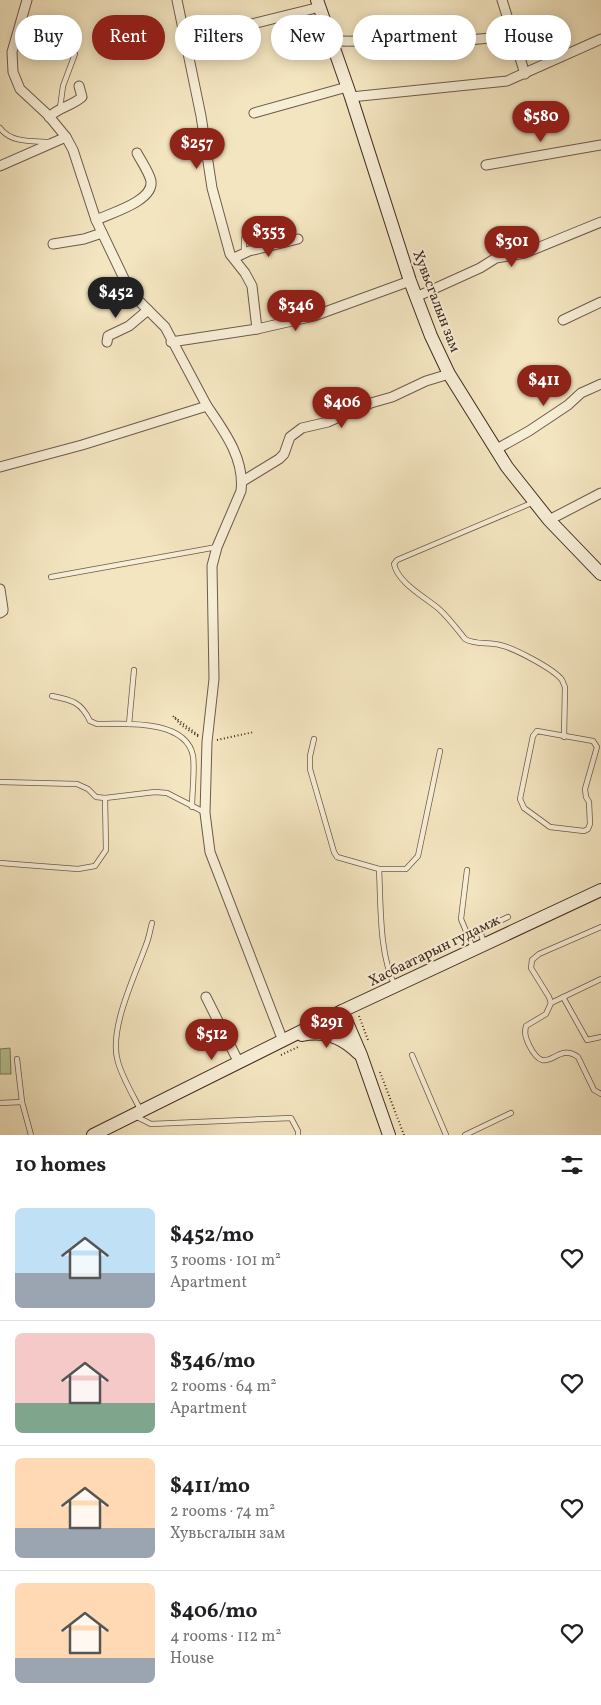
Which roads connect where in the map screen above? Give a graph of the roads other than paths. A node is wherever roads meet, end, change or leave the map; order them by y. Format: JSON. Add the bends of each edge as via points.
{"nodes":[{"id":1,"x":27,"y":0,"type":"edge"},
{"id":2,"x":177,"y":0,"type":"edge"},
{"id":3,"x":502,"y":0,"type":"edge"},
{"id":4,"x":318,"y":4,"type":"edge"},
{"id":5,"x":507,"y":15,"type":"edge"},
{"id":6,"x":261,"y":20,"type":"edge"},
{"id":7,"x":486,"y":38,"type":"edge"},
{"id":8,"x":601,"y":39,"type":"edge"},
{"id":9,"x":343,"y":41,"type":"edge"},
{"id":10,"x":13,"y":47,"type":"joint"},
{"id":11,"x":73,"y":60,"type":"edge"},
{"id":12,"x":338,"y":60,"type":"edge"},
{"id":13,"x":521,"y":60,"type":"edge"},
{"id":14,"x":525,"y":74,"type":"junction"},
{"id":15,"x":80,"y":86,"type":"dead end"},
{"id":16,"x":349,"y":92,"type":"junction"},
{"id":17,"x":60,"y":108,"type":"junction"},
{"id":18,"x":254,"y":113,"type":"dead end"},
{"id":19,"x":50,"y":117,"type":"junction"},
{"id":20,"x":1,"y":130,"type":"edge"},
{"id":21,"x":66,"y":137,"type":"junction"},
{"id":22,"x":55,"y":142,"type":"junction"},
{"id":23,"x":601,"y":145,"type":"edge"},
{"id":24,"x":137,"y":153,"type":"dead end"},
{"id":25,"x":486,"y":165,"type":"dead end"},
{"id":26,"x":0,"y":166,"type":"edge"},
{"id":27,"x":96,"y":220,"type":"junction"},
{"id":28,"x":255,"y":222,"type":"dead end"},
{"id":29,"x":601,"y":222,"type":"edge"},
{"id":30,"x":102,"y":233,"type":"junction"},
{"id":31,"x":298,"y":239,"type":"dead end"},
{"id":32,"x":53,"y":244,"type":"dead end"},
{"id":33,"x":244,"y":253,"type":"junction"},
{"id":34,"x":234,"y":258,"type":"junction"},
{"id":35,"x":410,"y":281,"type":"junction"},
{"id":36,"x":416,"y":297,"type":"junction"},
{"id":37,"x":601,"y":302,"type":"edge"},
{"id":38,"x":148,"y":310,"type":"junction"},
{"id":39,"x":563,"y":320,"type":"dead end"},
{"id":40,"x":257,"y":329,"type":"junction"},
{"id":41,"x":107,"y":342,"type":"dead end"},
{"id":42,"x":171,"y":342,"type":"junction"},
{"id":43,"x":449,"y":374,"type":"junction"},
{"id":44,"x":601,"y":384,"type":"edge"},
{"id":45,"x":207,"y":406,"type":"junction"},
{"id":46,"x":495,"y":450,"type":"junction"},
{"id":47,"x":0,"y":467,"type":"edge"},
{"id":48,"x":243,"y":480,"type":"junction"},
{"id":49,"x":601,"y":493,"type":"edge"},
{"id":50,"x":534,"y":502,"type":"junction"},
{"id":51,"x":550,"y":520,"type":"junction"},
{"id":52,"x":216,"y":547,"type":"junction"},
{"id":53,"x":601,"y":574,"type":"edge"},
{"id":54,"x":51,"y":577,"type":"dead end"},
{"id":55,"x":0,"y":589,"type":"edge"},
{"id":56,"x":0,"y":613,"type":"edge"},
{"id":57,"x":134,"y":670,"type":"dead end"},
{"id":58,"x":52,"y":696,"type":"dead end"},
{"id":59,"x":129,"y":724,"type":"junction"},
{"id":60,"x":564,"y":736,"type":"junction"},
{"id":61,"x":314,"y":739,"type":"dead end"},
{"id":62,"x":440,"y":751,"type":"dead end"},
{"id":63,"x":0,"y":782,"type":"edge"},
{"id":64,"x":105,"y":798,"type":"junction"},
{"id":65,"x":192,"y":807,"type":"junction"},
{"id":66,"x":205,"y":813,"type":"junction"},
{"id":67,"x":0,"y":863,"type":"edge"},
{"id":68,"x":379,"y":869,"type":"junction"},
{"id":69,"x":467,"y":870,"type":"dead end"},
{"id":70,"x":601,"y":890,"type":"edge"},
{"id":71,"x":508,"y":917,"type":"dead end"},
{"id":72,"x":152,"y":922,"type":"dead end"},
{"id":73,"x":601,"y":927,"type":"edge"},
{"id":74,"x":479,"y":947,"type":"junction"},
{"id":75,"x":601,"y":979,"type":"edge"},
{"id":76,"x":395,"y":987,"type":"junction"},
{"id":77,"x":206,"y":997,"type":"dead end"},
{"id":78,"x":563,"y":997,"type":"junction"},
{"id":79,"x":550,"y":1003,"type":"junction"},
{"id":80,"x":342,"y":1011,"type":"junction"},
{"id":81,"x":601,"y":1037,"type":"edge"},
{"id":82,"x":294,"y":1041,"type":"junction"},
{"id":83,"x":361,"y":1055,"type":"junction"},
{"id":84,"x":412,"y":1055,"type":"dead end"},
{"id":85,"x":17,"y":1059,"type":"dead end"},
{"id":86,"x":239,"y":1063,"type":"junction"},
{"id":87,"x":601,"y":1094,"type":"edge"},
{"id":88,"x":22,"y":1102,"type":"junction"},
{"id":89,"x":0,"y":1103,"type":"edge"},
{"id":90,"x":511,"y":1113,"type":"dead end"},
{"id":91,"x":137,"y":1114,"type":"junction"},
{"id":92,"x":31,"y":1135,"type":"edge"},
{"id":93,"x":93,"y":1135,"type":"edge"},
{"id":94,"x":298,"y":1135,"type":"edge"},
{"id":95,"x":389,"y":1135,"type":"edge"},
{"id":96,"x":446,"y":1135,"type":"edge"},
{"id":97,"x":465,"y":1135,"type":"edge"}],
"edges":[{"from":1,"to":10,"type":"street"},
{"from":2,"to":34,"type":"street","via":[[212,188],[230,254]]},
{"from":3,"to":5,"type":"street"},
{"from":4,"to":6,"type":"street"},
{"from":7,"to":9,"type":"street","via":[[446,42]]},
{"from":8,"to":14,"type":"street"},
{"from":10,"to":19,"type":"street","via":[[13,72],[20,89]]},
{"from":11,"to":17,"type":"lane","via":[[63,86]]},
{"from":12,"to":16,"type":"street","name":"Хувьсгалын зам"},
{"from":13,"to":14,"type":"street"},
{"from":14,"to":16,"type":"street","via":[[482,85]]},
{"from":15,"to":17,"type":"street","via":[[82,97]]},
{"from":16,"to":18,"type":"street"},
{"from":16,"to":35,"type":"street","name":"Хувьсгалын зам"},
{"from":17,"to":19,"type":"street"},
{"from":19,"to":21,"type":"street"},
{"from":20,"to":22,"type":"lane","via":[[5,135],[27,141]]},
{"from":21,"to":22,"type":"street"},
{"from":21,"to":27,"type":"street"},
{"from":22,"to":26,"type":"street"},
{"from":23,"to":25,"type":"street"},
{"from":24,"to":27,"type":"street","via":[[151,181],[148,192],[140,201]]},
{"from":27,"to":30,"type":"street"},
{"from":28,"to":33,"type":"lane","via":[[244,236]]},
{"from":29,"to":36,"type":"street","via":[[525,254],[496,258]]},
{"from":30,"to":32,"type":"street"},
{"from":30,"to":38,"type":"street","via":[[128,287]]},
{"from":31,"to":33,"type":"street"},
{"from":33,"to":34,"type":"street"},
{"from":34,"to":40,"type":"street","via":[[252,286]]},
{"from":35,"to":36,"type":"street","name":"Хувьсгалын зам"},
{"from":35,"to":40,"type":"street","via":[[314,316]]},
{"from":36,"to":43,"type":"street","name":"Хувьсгалын зам"},
{"from":37,"to":39,"type":"street"},
{"from":38,"to":41,"type":"street","via":[[129,326],[108,336]]},
{"from":38,"to":42,"type":"street","via":[[165,327]]},
{"from":40,"to":42,"type":"street"},
{"from":42,"to":45,"type":"street"},
{"from":43,"to":46,"type":"street","name":"Хувьсгалын зам"},
{"from":43,"to":48,"type":"street","via":[[328,422],[302,428],[290,436],[284,454]]},
{"from":44,"to":46,"type":"street","via":[[581,393],[529,431]]},
{"from":45,"to":47,"type":"street"},
{"from":45,"to":48,"type":"street","via":[[229,437]]},
{"from":46,"to":50,"type":"street","name":"Хувьсгалын зам"},
{"from":48,"to":52,"type":"street"},
{"from":49,"to":51,"type":"street"},
{"from":50,"to":51,"type":"street","name":"Хувьсгалын зам"},
{"from":50,"to":60,"type":"lane","via":[[394,564],[395,570],[439,609],[465,639],[509,648],[562,680],[565,687]]},
{"from":51,"to":53,"type":"street","name":"Хувьсгалын зам"},
{"from":52,"to":54,"type":"lane"},
{"from":52,"to":66,"type":"street","via":[[212,566],[214,679],[206,742]]},
{"from":55,"to":56,"type":"street","via":[[3,611]]},
{"from":57,"to":59,"type":"lane"},
{"from":58,"to":59,"type":"lane","via":[[71,700],[85,709],[90,721],[97,724]]},
{"from":59,"to":65,"type":"lane","via":[[170,730],[185,740],[193,756]]},
{"from":60,"to":60,"type":"lane","via":[[593,741],[597,747],[584,789],[589,802],[590,824],[584,831],[550,828],[524,808],[520,799],[534,733]]},
{"from":61,"to":68,"type":"lane","via":[[310,769],[334,852],[337,857]]},
{"from":62,"to":68,"type":"lane","via":[[418,856],[406,869]]},
{"from":63,"to":64,"type":"lane","via":[[77,784],[96,797]]},
{"from":64,"to":65,"type":"lane","via":[[167,793]]},
{"from":64,"to":67,"type":"lane","via":[[106,850],[95,866],[78,869]]},
{"from":65,"to":66,"type":"lane"},
{"from":66,"to":82,"type":"street","via":[[210,852]]},
{"from":68,"to":76,"type":"lane","via":[[385,958]]},
{"from":69,"to":74,"type":"lane","via":[[462,919]]},
{"from":70,"to":74,"type":"street","name":"Хасбаатарын гудамж"},
{"from":71,"to":74,"type":"lane","via":[[483,929]]},
{"from":72,"to":91,"type":"lane","via":[[126,996],[115,1047]]},
{"from":73,"to":79,"type":"lane","via":[[532,960],[531,968]]},
{"from":74,"to":76,"type":"street","name":"Хасбаатарын гудамж"},
{"from":75,"to":78,"type":"lane"},
{"from":76,"to":80,"type":"street","name":"Хасбаатарын гудамж"},
{"from":77,"to":86,"type":"street"},
{"from":78,"to":79,"type":"lane"},
{"from":78,"to":81,"type":"lane","via":[[587,1040]]},
{"from":79,"to":87,"type":"lane","via":[[546,1014],[526,1026],[524,1031],[535,1058],[547,1061],[562,1053],[574,1053],[594,1090]]},
{"from":80,"to":82,"type":"street","name":"Хасбаатарын гудамж"},
{"from":80,"to":83,"type":"street"},
{"from":82,"to":83,"type":"street","via":[[308,1033],[322,1034],[336,1037]]},
{"from":82,"to":86,"type":"street","name":"Хасбаатарын гудамж"},
{"from":83,"to":95,"type":"street"},
{"from":84,"to":96,"type":"lane"},
{"from":85,"to":88,"type":"lane"},
{"from":86,"to":91,"type":"street","name":"Хасбаатарын гудамж"},
{"from":88,"to":89,"type":"lane"},
{"from":88,"to":92,"type":"lane"},
{"from":90,"to":97,"type":"lane"},
{"from":91,"to":93,"type":"street","name":"Хасбаатарын гудамж"},
{"from":91,"to":94,"type":"lane","via":[[151,1124],[291,1118]]}]}
